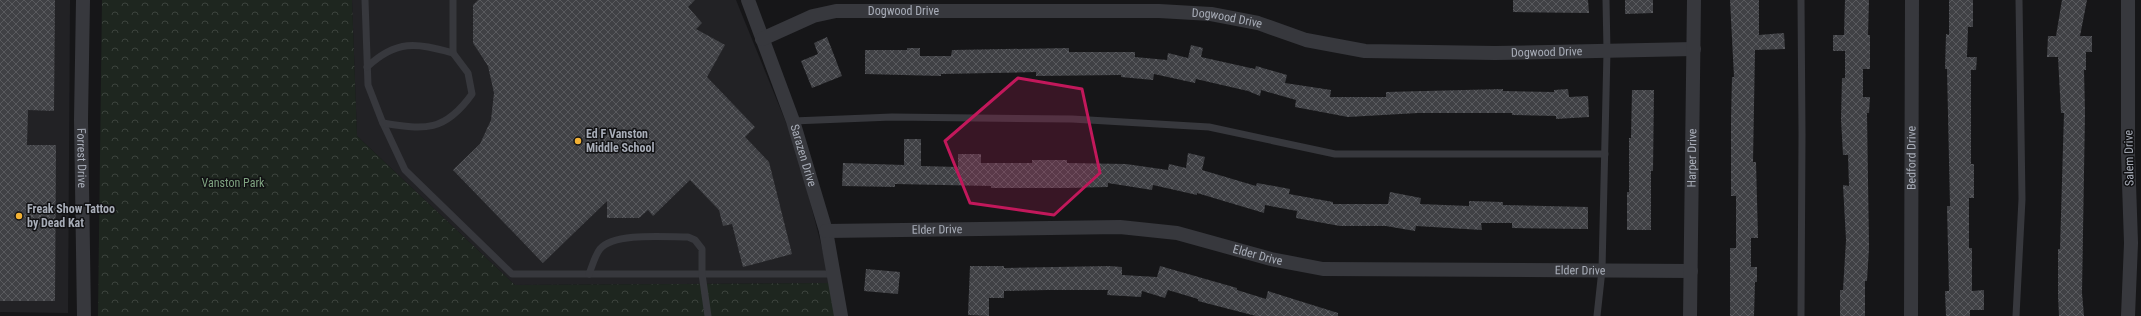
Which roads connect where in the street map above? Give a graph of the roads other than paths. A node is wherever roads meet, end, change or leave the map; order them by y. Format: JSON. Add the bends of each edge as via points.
{"nodes":[{"id":1,"x":83,"y":0,"type":"edge"},
{"id":2,"x":365,"y":0,"type":"edge"},
{"id":3,"x":453,"y":0,"type":"edge"},
{"id":4,"x":748,"y":0,"type":"edge"},
{"id":5,"x":1606,"y":0,"type":"edge"},
{"id":6,"x":1694,"y":0,"type":"edge"},
{"id":7,"x":1801,"y":0,"type":"edge"},
{"id":8,"x":1912,"y":0,"type":"edge"},
{"id":9,"x":2019,"y":0,"type":"edge"},
{"id":10,"x":2128,"y":0,"type":"edge"},
{"id":11,"x":762,"y":39,"type":"junction"},
{"id":12,"x":1694,"y":49,"type":"junction"},
{"id":13,"x":1607,"y":51,"type":"junction"},
{"id":14,"x":453,"y":53,"type":"junction"},
{"id":15,"x":367,"y":67,"type":"junction"},
{"id":16,"x":793,"y":121,"type":"junction"},
{"id":17,"x":382,"y":123,"type":"junction"},
{"id":18,"x":1605,"y":154,"type":"junction"},
{"id":19,"x":826,"y":231,"type":"junction"},
{"id":20,"x":1602,"y":270,"type":"junction"},
{"id":21,"x":1691,"y":271,"type":"junction"},
{"id":22,"x":589,"y":274,"type":"junction"},
{"id":23,"x":702,"y":274,"type":"junction"},
{"id":24,"x":834,"y":274,"type":"junction"},
{"id":25,"x":84,"y":316,"type":"edge"},
{"id":26,"x":708,"y":316,"type":"edge"},
{"id":27,"x":841,"y":316,"type":"edge"},
{"id":28,"x":1597,"y":316,"type":"edge"},
{"id":29,"x":1690,"y":316,"type":"edge"},
{"id":30,"x":1801,"y":316,"type":"edge"},
{"id":31,"x":1911,"y":316,"type":"edge"},
{"id":32,"x":2016,"y":316,"type":"edge"},
{"id":33,"x":2128,"y":316,"type":"edge"}],
"edges":[{"from":1,"to":25,"type":"street","name":"Forrest Drive","via":[[81,120]]},
{"from":2,"to":15,"type":"lane"},
{"from":3,"to":14,"type":"lane"},
{"from":4,"to":11,"type":"street","name":"Sarazen Drive"},
{"from":5,"to":13,"type":"lane"},
{"from":6,"to":12,"type":"street","name":"Harper Drive"},
{"from":7,"to":30,"type":"lane"},
{"from":8,"to":31,"type":"street","name":"Bedford Drive"},
{"from":9,"to":32,"type":"lane","via":[[2022,199]]},
{"from":10,"to":33,"type":"street","name":"Salem Drive","via":[[2131,243]]},
{"from":11,"to":13,"type":"street","name":"Dogwood Drive","via":[[813,16],[836,11],[1159,11],[1211,14],[1258,23],[1306,40],[1364,51]]},
{"from":11,"to":16,"type":"street","name":"Sarazen Drive"},
{"from":12,"to":13,"type":"street","name":"Dogwood Drive"},
{"from":12,"to":21,"type":"street","name":"Harper Drive"},
{"from":13,"to":18,"type":"lane"},
{"from":14,"to":15,"type":"lane","via":[[423,44],[402,46],[382,54]]},
{"from":14,"to":17,"type":"lane","via":[[468,72],[472,94],[461,110],[442,124],[413,128]]},
{"from":15,"to":17,"type":"lane","via":[[368,85]]},
{"from":16,"to":18,"type":"lane","via":[[892,117],[1072,119],[1208,127],[1335,154]]},
{"from":16,"to":19,"type":"street","name":"Sarazen Drive"},
{"from":17,"to":22,"type":"lane","via":[[405,170],[512,274]]},
{"from":18,"to":20,"type":"lane"},
{"from":19,"to":20,"type":"street","name":"Elder Drive","via":[[1120,227],[1176,233],[1270,259],[1324,269]]},
{"from":19,"to":24,"type":"street","name":"Sarazen Drive"},
{"from":20,"to":21,"type":"street","name":"Elder Drive"},
{"from":20,"to":28,"type":"lane"},
{"from":21,"to":29,"type":"street","name":"Harper Drive"},
{"from":22,"to":23,"type":"lane"},
{"from":22,"to":23,"type":"lane","via":[[600,249],[611,241],[630,238],[688,237],[695,240],[702,249]]},
{"from":23,"to":24,"type":"lane"},
{"from":23,"to":26,"type":"lane"},
{"from":24,"to":27,"type":"street","name":"Sarazen Drive"}]}
